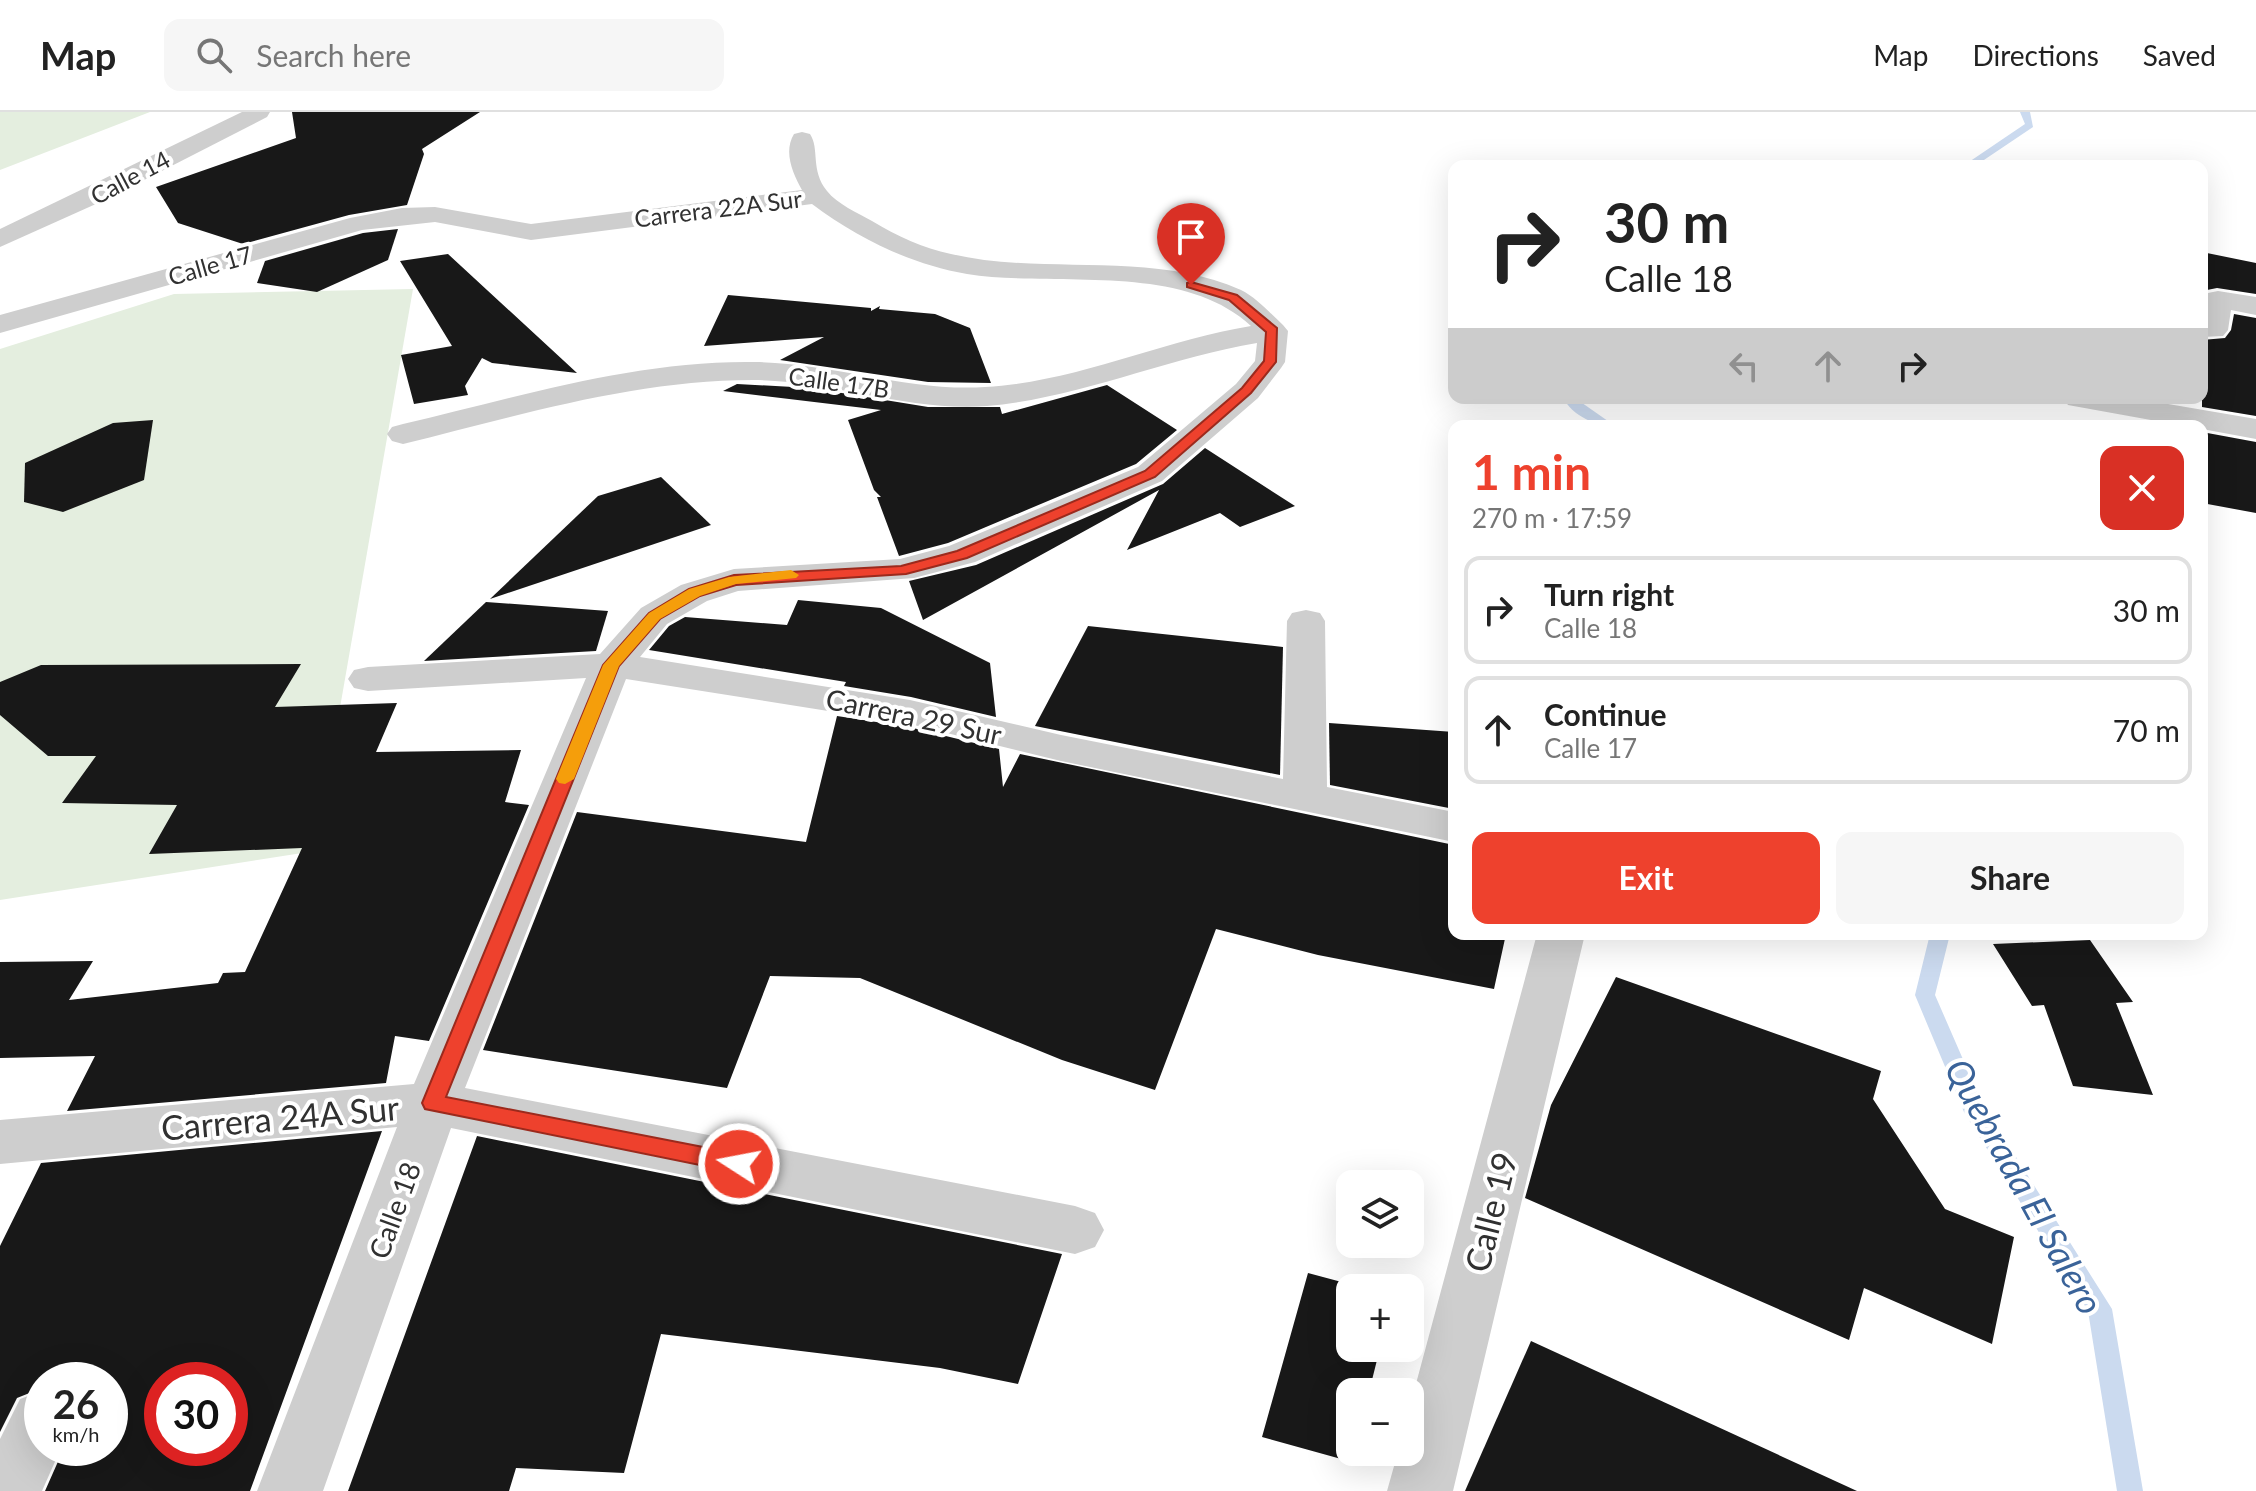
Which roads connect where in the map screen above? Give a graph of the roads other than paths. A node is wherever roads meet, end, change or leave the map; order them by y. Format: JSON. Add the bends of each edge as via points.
{"nodes":[{"id":1,"x":259,"y":112,"type":"edge"},
{"id":2,"x":802,"y":139,"type":"dead end"},
{"id":3,"x":817,"y":196,"type":"junction"},
{"id":4,"x":422,"y":215,"type":"joint"},
{"id":5,"x":0,"y":239,"type":"edge"},
{"id":6,"x":2256,"y":306,"type":"edge"},
{"id":7,"x":0,"y":324,"type":"edge"},
{"id":8,"x":2208,"y":329,"type":"edge"},
{"id":9,"x":1273,"y":331,"type":"junction"},
{"id":10,"x":2113,"y":404,"type":"edge"},
{"id":11,"x":2205,"y":420,"type":"edge"},
{"id":12,"x":2208,"y":421,"type":"edge"},
{"id":13,"x":2256,"y":429,"type":"edge"},
{"id":14,"x":403,"y":434,"type":"dead end"},
{"id":15,"x":1306,"y":621,"type":"dead end"},
{"id":16,"x":612,"y":665,"type":"junction"},
{"id":17,"x":368,"y":679,"type":"dead end"},
{"id":18,"x":1305,"y":796,"type":"junction"},
{"id":19,"x":1448,"y":826,"type":"edge"},
{"id":20,"x":1559,"y":940,"type":"edge"},
{"id":21,"x":433,"y":1103,"type":"junction"},
{"id":22,"x":0,"y":1142,"type":"edge"},
{"id":23,"x":1075,"y":1230,"type":"dead end"},
{"id":24,"x":24,"y":1459,"type":"edge"},
{"id":25,"x":9,"y":1491,"type":"edge"},
{"id":26,"x":290,"y":1491,"type":"edge"},
{"id":27,"x":1420,"y":1491,"type":"edge"}],
"edges":[{"from":1,"to":5,"type":"street","name":"Calle 14","via":[[123,184]]},
{"from":2,"to":3,"type":"street","via":[[802,168]]},
{"from":3,"to":4,"type":"street","name":"Carrera 22A Sur","via":[[531,232]]},
{"from":3,"to":9,"type":"street","name":"Carrera 22A Sur","via":[[851,223],[907,249],[967,266],[1191,285],[1233,297]]},
{"from":4,"to":7,"type":"street","name":"Calle 17","via":[[359,223]]},
{"from":6,"to":8,"type":"street","via":[[2218,299],[2213,330]]},
{"from":9,"to":14,"type":"street","name":"Calle 17B","via":[[1015,395],[940,397],[804,373],[672,376]]},
{"from":9,"to":16,"type":"street","via":[[1270,362],[1247,391],[1150,474],[962,554],[901,570],[734,580],[694,593],[654,616]]},
{"from":10,"to":11,"type":"street"},
{"from":12,"to":13,"type":"street"},
{"from":15,"to":18,"type":"street"},
{"from":16,"to":17,"type":"street","name":"Carrera 29 Sur"},
{"from":16,"to":18,"type":"street","name":"Carrera 29 Sur","via":[[896,709]]},
{"from":16,"to":21,"type":"street","name":"Calle 18"},
{"from":18,"to":19,"type":"street","name":"Carrera 29 Sur"},
{"from":20,"to":27,"type":"street","name":"Calle 19"},
{"from":21,"to":22,"type":"street","name":"Carrera 24A Sur"},
{"from":21,"to":23,"type":"street","name":"Carrera 24A Sur"},
{"from":21,"to":26,"type":"street","name":"Calle 18"},
{"from":24,"to":25,"type":"street"}]}
